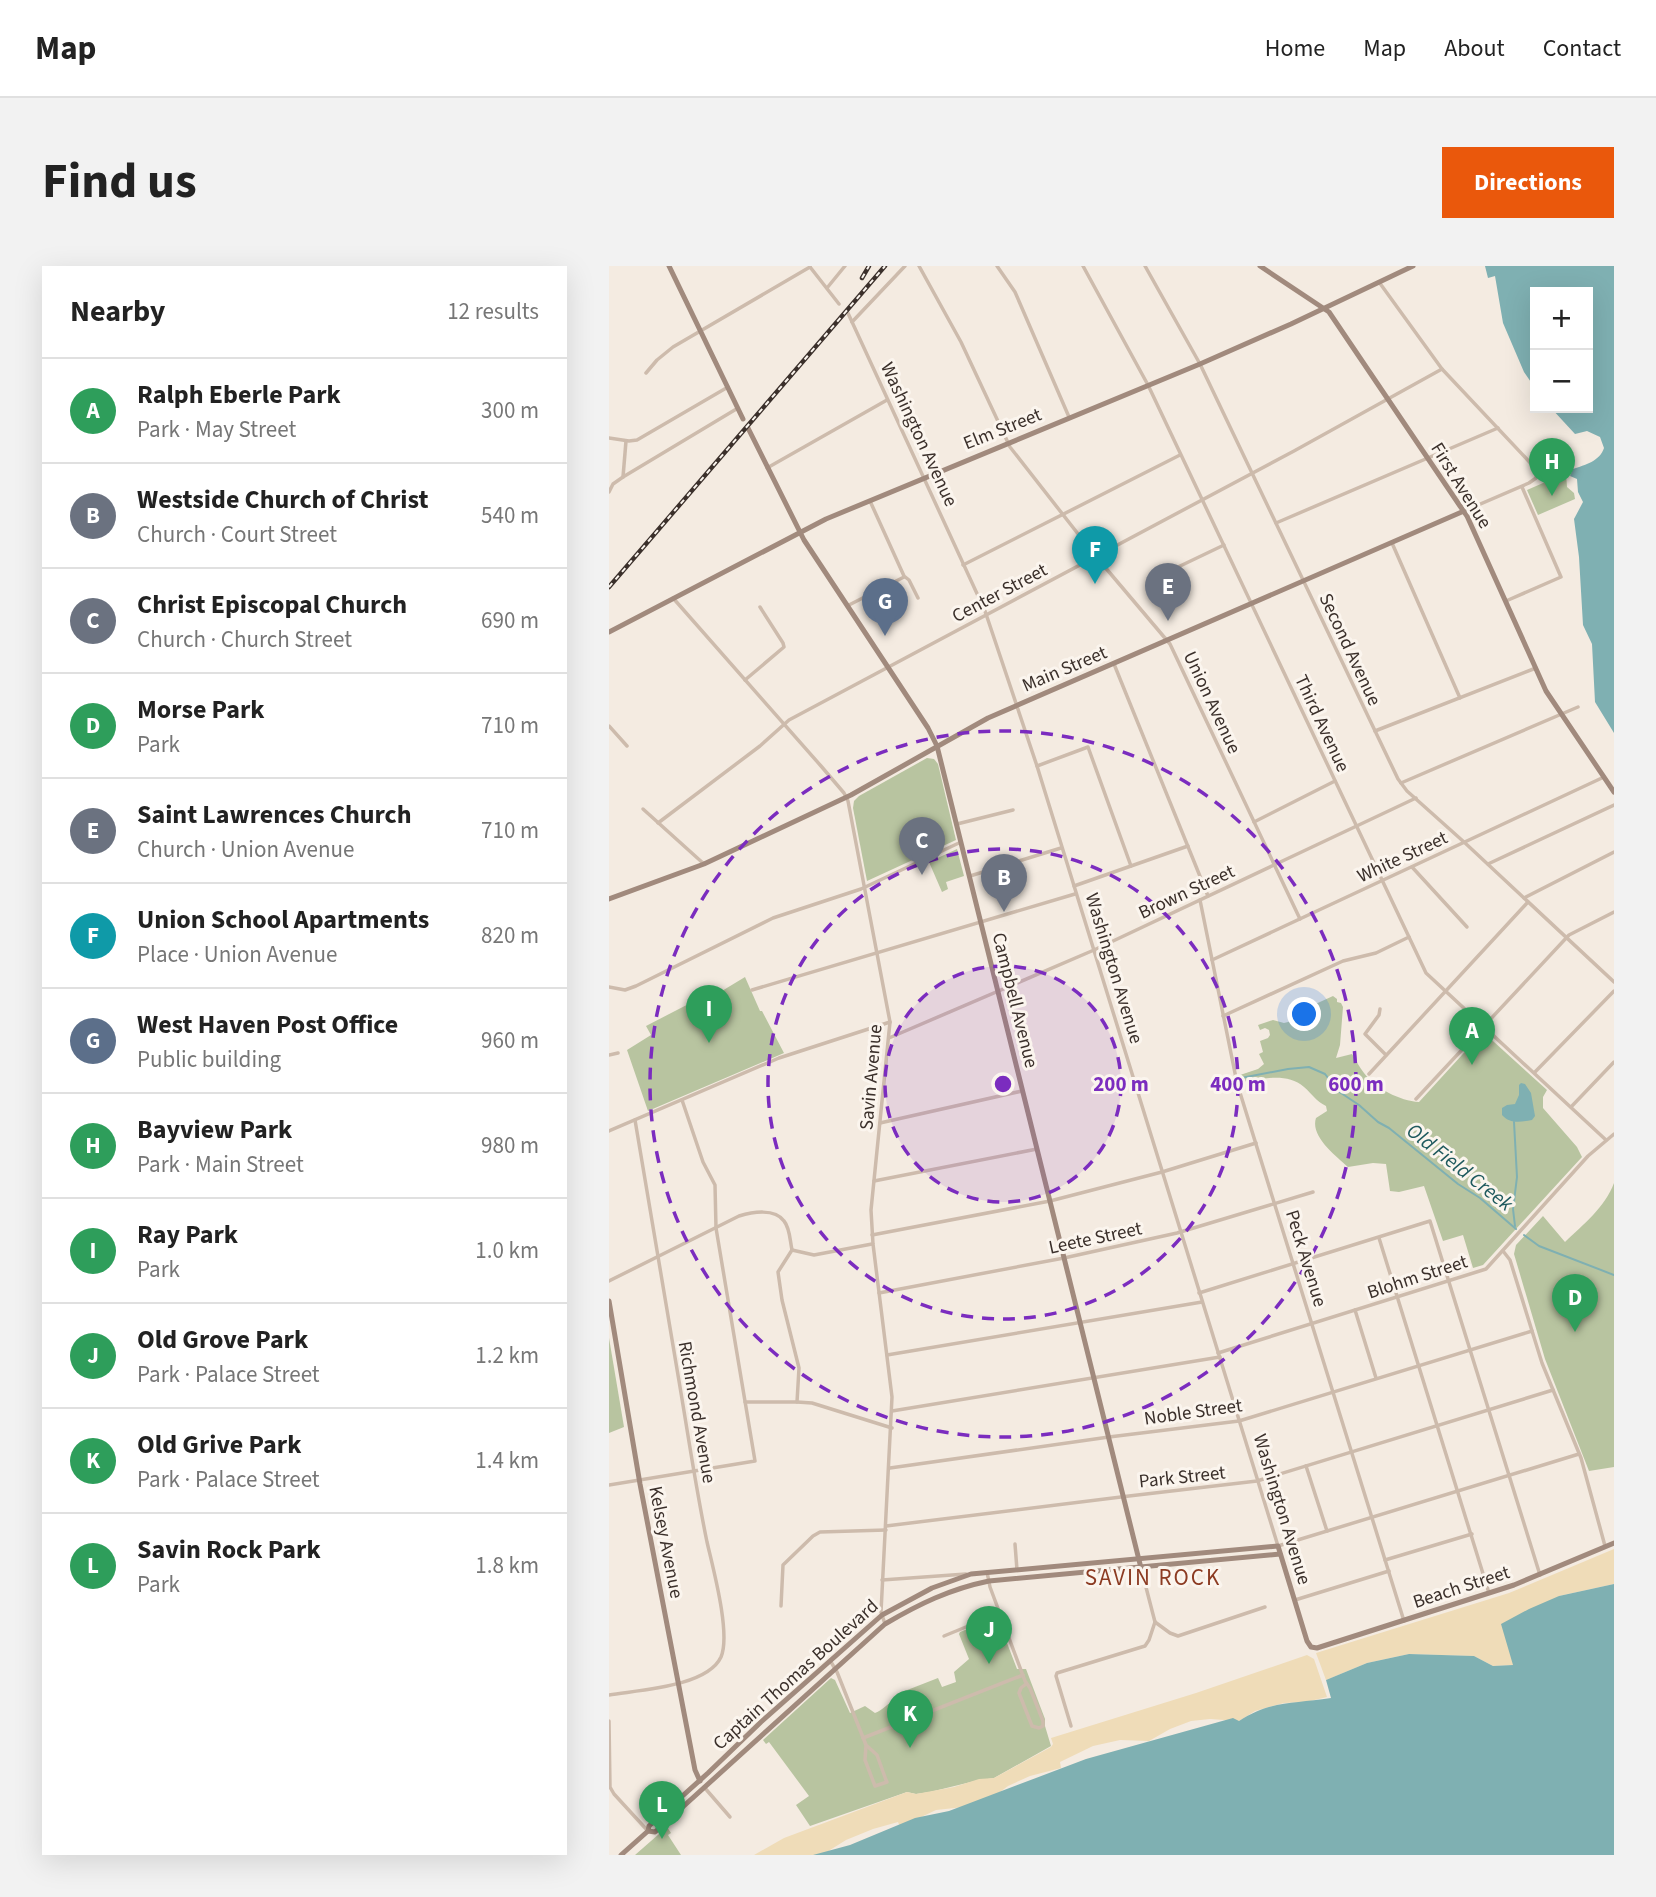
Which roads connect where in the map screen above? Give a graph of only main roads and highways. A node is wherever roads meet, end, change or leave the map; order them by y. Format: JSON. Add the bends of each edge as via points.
{"nodes":[{"id":1,"x":669,"y":266,"type":"edge"},
{"id":2,"x":1260,"y":266,"type":"edge"},
{"id":3,"x":1413,"y":266,"type":"edge"},
{"id":4,"x":1324,"y":309,"type":"junction"},
{"id":5,"x":743,"y":419,"type":"dead end"},
{"id":6,"x":748,"y":428,"type":"dead end"},
{"id":7,"x":1464,"y":511,"type":"junction"},
{"id":8,"x":799,"y":531,"type":"junction"},
{"id":9,"x":609,"y":632,"type":"edge"},
{"id":10,"x":937,"y":746,"type":"junction"},
{"id":11,"x":1614,"y":792,"type":"edge"},
{"id":12,"x":609,"y":899,"type":"edge"},
{"id":13,"x":609,"y":1300,"type":"edge"},
{"id":14,"x":1614,"y":1543,"type":"edge"},
{"id":15,"x":1278,"y":1546,"type":"joint"},
{"id":16,"x":1280,"y":1554,"type":"junction"},
{"id":17,"x":1139,"y":1559,"type":"junction"},
{"id":18,"x":1141,"y":1568,"type":"junction"},
{"id":19,"x":1314,"y":1648,"type":"joint"},
{"id":20,"x":699,"y":1780,"type":"junction"},
{"id":21,"x":704,"y":1787,"type":"junction"},
{"id":22,"x":648,"y":1831,"type":"junction"},
{"id":23,"x":621,"y":1855,"type":"edge"}],
"edges":[{"from":1,"to":5,"type":"main road"},
{"from":2,"to":4,"type":"main road","name":"First Avenue"},
{"from":3,"to":4,"type":"main road","name":"Elm Street"},
{"from":4,"to":7,"type":"main road","name":"First Avenue"},
{"from":4,"to":8,"type":"main road","name":"Elm Street"},
{"from":6,"to":8,"type":"main road","name":"Campbell Avenue"},
{"from":7,"to":10,"type":"main road","name":"Main Street","via":[[1017,705]]},
{"from":7,"to":11,"type":"main road","name":"First Avenue","via":[[1546,691]]},
{"from":8,"to":9,"type":"main road","name":"Elm Street"},
{"from":8,"to":10,"type":"main road","name":"Campbell Avenue"},
{"from":10,"to":12,"type":"main road","name":"Main Street","via":[[878,781],[704,864]]},
{"from":10,"to":17,"type":"main road","name":"Campbell Avenue"},
{"from":13,"to":20,"type":"main road","name":"Kelsey Avenue","via":[[639,1480]]},
{"from":14,"to":19,"type":"main road","name":"Beach Street","via":[[1489,1593]]},
{"from":15,"to":16,"type":"main road","name":"Washington Avenue"},
{"from":15,"to":17,"type":"main road","name":"Captain Thomas Boulevard"},
{"from":16,"to":18,"type":"main road","name":"Captain Thomas Boulevard"},
{"from":16,"to":19,"type":"main road","name":"Washington Avenue","via":[[1307,1641]]},
{"from":17,"to":18,"type":"main road","name":"Campbell Avenue"},
{"from":17,"to":20,"type":"main road","name":"Captain Thomas Boulevard","via":[[971,1574],[932,1588],[882,1615]]},
{"from":18,"to":21,"type":"main road","name":"Captain Thomas Boulevard","via":[[989,1581],[925,1601],[885,1624]]},
{"from":20,"to":21,"type":"main road","name":"Kelsey Avenue"},
{"from":20,"to":22,"type":"main road","name":"Captain Thomas Boulevard"},
{"from":21,"to":22,"type":"main road","name":"Captain Thomas Boulevard","via":[[655,1832]]},
{"from":22,"to":23,"type":"main road","name":"Captain Thomas Boulevard"}]}
